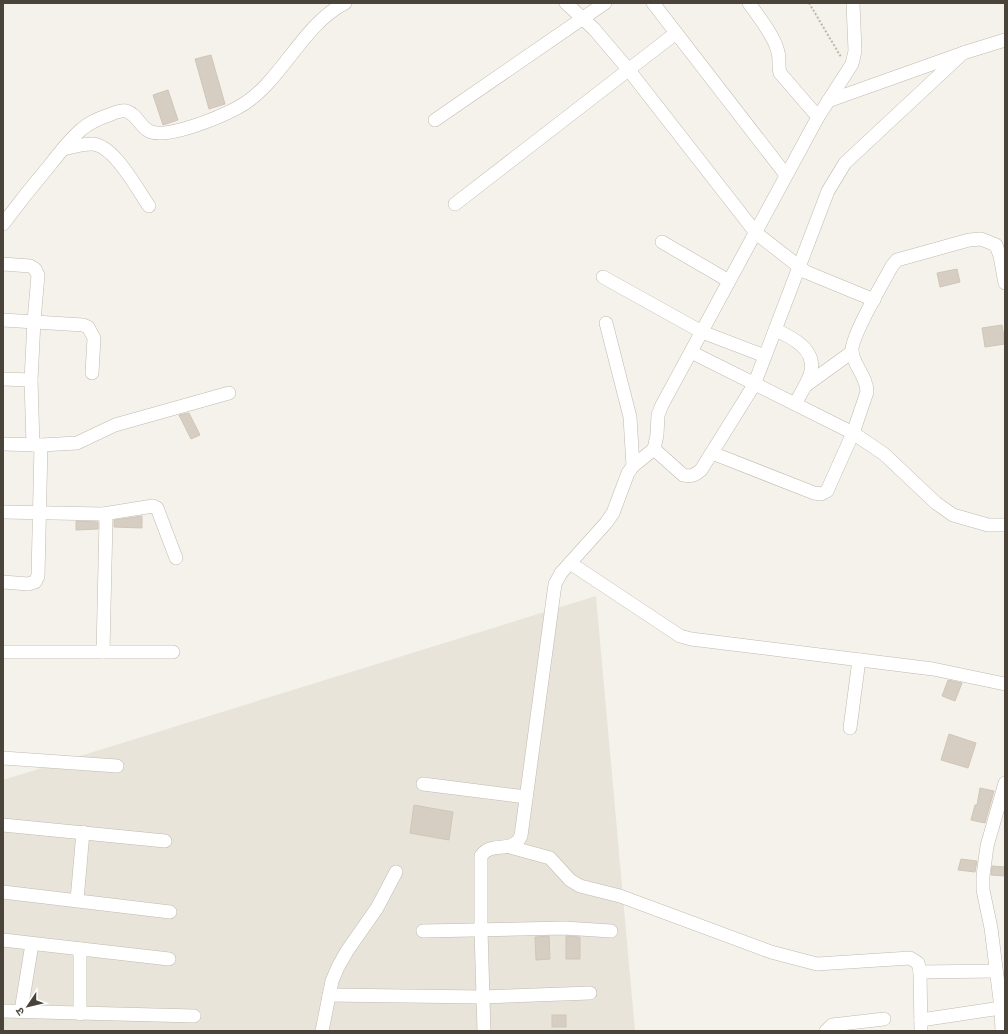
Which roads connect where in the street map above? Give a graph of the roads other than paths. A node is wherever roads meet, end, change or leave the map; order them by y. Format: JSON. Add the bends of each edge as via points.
{"nodes":[{"id":1,"x":345,"y":3,"type":"edge"},
{"id":2,"x":566,"y":3,"type":"edge"},
{"id":3,"x":605,"y":3,"type":"edge"},
{"id":4,"x":653,"y":3,"type":"edge"},
{"id":5,"x":750,"y":3,"type":"edge"},
{"id":6,"x":853,"y":3,"type":"edge"},
{"id":7,"x":583,"y":18,"type":"junction"},
{"id":8,"x":676,"y":33,"type":"junction"},
{"id":9,"x":1005,"y":40,"type":"edge"},
{"id":10,"x":963,"y":53,"type":"junction"},
{"id":11,"x":628,"y":69,"type":"junction"},
{"id":12,"x":828,"y":100,"type":"junction"},
{"id":13,"x":818,"y":117,"type":"junction"},
{"id":14,"x":435,"y":120,"type":"dead end"},
{"id":15,"x":63,"y":149,"type":"junction"},
{"id":16,"x":786,"y":175,"type":"junction"},
{"id":17,"x":455,"y":204,"type":"dead end"},
{"id":18,"x":149,"y":206,"type":"dead end"},
{"id":19,"x":3,"y":224,"type":"edge"},
{"id":20,"x":756,"y":233,"type":"junction"},
{"id":21,"x":662,"y":242,"type":"dead end"},
{"id":22,"x":3,"y":264,"type":"edge"},
{"id":23,"x":800,"y":268,"type":"junction"},
{"id":24,"x":603,"y":277,"type":"dead end"},
{"id":25,"x":729,"y":281,"type":"junction"},
{"id":26,"x":1005,"y":283,"type":"edge"},
{"id":27,"x":874,"y":300,"type":"junction"},
{"id":28,"x":3,"y":320,"type":"edge"},
{"id":29,"x":34,"y":320,"type":"junction"},
{"id":30,"x":606,"y":324,"type":"dead end"},
{"id":31,"x":776,"y":330,"type":"junction"},
{"id":32,"x":702,"y":332,"type":"junction"},
{"id":33,"x":691,"y":352,"type":"junction"},
{"id":34,"x":852,"y":352,"type":"junction"},
{"id":35,"x":765,"y":356,"type":"junction"},
{"id":36,"x":92,"y":373,"type":"dead end"},
{"id":37,"x":3,"y":379,"type":"edge"},
{"id":38,"x":32,"y":380,"type":"junction"},
{"id":39,"x":754,"y":385,"type":"junction"},
{"id":40,"x":804,"y":387,"type":"junction"},
{"id":41,"x":229,"y":393,"type":"dead end"},
{"id":42,"x":795,"y":404,"type":"junction"},
{"id":43,"x":853,"y":433,"type":"junction"},
{"id":44,"x":3,"y":444,"type":"edge"},
{"id":45,"x":37,"y":445,"type":"junction"},
{"id":46,"x":712,"y":453,"type":"junction"},
{"id":47,"x":644,"y":458,"type":"junction"},
{"id":48,"x":3,"y":512,"type":"edge"},
{"id":49,"x":39,"y":512,"type":"junction"},
{"id":50,"x":103,"y":514,"type":"junction"},
{"id":51,"x":1005,"y":525,"type":"edge"},
{"id":52,"x":176,"y":558,"type":"dead end"},
{"id":53,"x":570,"y":563,"type":"junction"},
{"id":54,"x":3,"y":582,"type":"edge"},
{"id":55,"x":3,"y":652,"type":"edge"},
{"id":56,"x":103,"y":652,"type":"junction"},
{"id":57,"x":173,"y":652,"type":"dead end"},
{"id":58,"x":859,"y":660,"type":"junction"},
{"id":59,"x":1005,"y":684,"type":"edge"},
{"id":60,"x":850,"y":728,"type":"dead end"},
{"id":61,"x":3,"y":758,"type":"edge"},
{"id":62,"x":117,"y":766,"type":"dead end"},
{"id":63,"x":423,"y":784,"type":"dead end"},
{"id":64,"x":1005,"y":784,"type":"edge"},
{"id":65,"x":526,"y":797,"type":"junction"},
{"id":66,"x":3,"y":825,"type":"edge"},
{"id":67,"x":83,"y":832,"type":"junction"},
{"id":68,"x":165,"y":841,"type":"dead end"},
{"id":69,"x":510,"y":847,"type":"junction"},
{"id":70,"x":396,"y":872,"type":"dead end"},
{"id":71,"x":3,"y":892,"type":"edge"},
{"id":72,"x":77,"y":900,"type":"junction"},
{"id":73,"x":170,"y":912,"type":"dead end"},
{"id":74,"x":481,"y":930,"type":"junction"},
{"id":75,"x":423,"y":931,"type":"dead end"},
{"id":76,"x":611,"y":931,"type":"dead end"},
{"id":77,"x":3,"y":940,"type":"edge"},
{"id":78,"x":32,"y":944,"type":"junction"},
{"id":79,"x":80,"y":949,"type":"junction"},
{"id":80,"x":169,"y":959,"type":"dead end"},
{"id":81,"x":996,"y":971,"type":"junction"},
{"id":82,"x":920,"y":972,"type":"junction"},
{"id":83,"x":590,"y":993,"type":"dead end"},
{"id":84,"x":329,"y":995,"type":"junction"},
{"id":85,"x":482,"y":997,"type":"junction"},
{"id":86,"x":1001,"y":1008,"type":"junction"},
{"id":87,"x":3,"y":1011,"type":"edge"},
{"id":88,"x":21,"y":1011,"type":"junction"},
{"id":89,"x":80,"y":1014,"type":"junction"},
{"id":90,"x":194,"y":1016,"type":"dead end"},
{"id":91,"x":884,"y":1019,"type":"dead end"},
{"id":92,"x":921,"y":1025,"type":"edge"},
{"id":93,"x":322,"y":1031,"type":"edge"},
{"id":94,"x":484,"y":1031,"type":"edge"},
{"id":95,"x":826,"y":1031,"type":"edge"},
{"id":96,"x":1002,"y":1031,"type":"edge"}],
"edges":[{"from":1,"to":15,"type":"street","via":[[315,26],[258,92],[237,108],[165,134],[147,130],[133,115],[127,111],[120,111],[100,118],[78,132]]},
{"from":2,"to":7,"type":"street"},
{"from":3,"to":7,"type":"street"},
{"from":4,"to":8,"type":"street"},
{"from":5,"to":13,"type":"street","via":[[778,51],[780,73]]},
{"from":6,"to":12,"type":"street","via":[[855,51],[849,70]]},
{"from":7,"to":11,"type":"street"},
{"from":7,"to":14,"type":"street"},
{"from":8,"to":11,"type":"street"},
{"from":8,"to":16,"type":"street"},
{"from":9,"to":10,"type":"street"},
{"from":10,"to":12,"type":"street"},
{"from":10,"to":23,"type":"street","via":[[845,163],[828,191]]},
{"from":11,"to":17,"type":"street"},
{"from":11,"to":20,"type":"street"},
{"from":12,"to":13,"type":"street"},
{"from":13,"to":16,"type":"street"},
{"from":15,"to":18,"type":"street","via":[[92,144],[107,150],[116,158]]},
{"from":15,"to":19,"type":"street"},
{"from":16,"to":20,"type":"street"},
{"from":20,"to":23,"type":"street"},
{"from":20,"to":25,"type":"street"},
{"from":21,"to":25,"type":"street"},
{"from":22,"to":29,"type":"street","via":[[30,266],[36,269],[38,281]]},
{"from":23,"to":27,"type":"street"},
{"from":23,"to":31,"type":"street"},
{"from":24,"to":32,"type":"street"},
{"from":25,"to":32,"type":"street"},
{"from":26,"to":27,"type":"street","via":[[996,245],[981,239],[969,240],[897,260]]},
{"from":27,"to":34,"type":"street","via":[[852,344]]},
{"from":28,"to":29,"type":"street"},
{"from":29,"to":36,"type":"street","via":[[88,327],[94,338]]},
{"from":29,"to":38,"type":"street"},
{"from":30,"to":47,"type":"street","via":[[630,417]]},
{"from":31,"to":35,"type":"street"},
{"from":31,"to":40,"type":"street","via":[[795,339],[809,355],[812,370]]},
{"from":32,"to":33,"type":"street"},
{"from":32,"to":35,"type":"street"},
{"from":33,"to":39,"type":"street"},
{"from":33,"to":47,"type":"street","via":[[658,415],[657,435]]},
{"from":34,"to":40,"type":"street"},
{"from":34,"to":43,"type":"street","via":[[867,386]]},
{"from":35,"to":39,"type":"street"},
{"from":37,"to":38,"type":"street"},
{"from":38,"to":45,"type":"street"},
{"from":39,"to":42,"type":"street"},
{"from":39,"to":46,"type":"street"},
{"from":40,"to":42,"type":"street"},
{"from":41,"to":45,"type":"street","via":[[115,426],[77,443]]},
{"from":42,"to":43,"type":"street"},
{"from":43,"to":46,"type":"street","via":[[831,485],[821,494]]},
{"from":43,"to":51,"type":"street","via":[[884,454],[936,503],[953,515],[988,525]]},
{"from":44,"to":45,"type":"street"},
{"from":45,"to":49,"type":"street"},
{"from":46,"to":47,"type":"street","via":[[701,470],[695,475],[688,476]]},
{"from":47,"to":53,"type":"street","via":[[628,473],[613,513],[606,523]]},
{"from":48,"to":49,"type":"street"},
{"from":49,"to":50,"type":"street"},
{"from":49,"to":54,"type":"street","via":[[38,576],[35,582]]},
{"from":50,"to":52,"type":"street","via":[[153,506],[157,508]]},
{"from":50,"to":56,"type":"street","via":[[106,520]]},
{"from":53,"to":58,"type":"street","via":[[680,636]]},
{"from":53,"to":65,"type":"street","via":[[561,572],[555,584]]},
{"from":55,"to":56,"type":"street"},
{"from":56,"to":57,"type":"street"},
{"from":58,"to":59,"type":"street","via":[[933,669]]},
{"from":58,"to":60,"type":"street"},
{"from":61,"to":62,"type":"street"},
{"from":63,"to":65,"type":"street"},
{"from":64,"to":81,"type":"street","via":[[987,846],[983,876]]},
{"from":65,"to":69,"type":"street","via":[[521,836],[518,843]]},
{"from":66,"to":67,"type":"street"},
{"from":67,"to":68,"type":"street"},
{"from":67,"to":72,"type":"street"},
{"from":69,"to":74,"type":"street","via":[[493,846],[485,850],[481,856]]},
{"from":69,"to":82,"type":"street","via":[[550,858],[570,880],[580,886],[620,896],[771,952],[817,964],[910,958],[918,963]]},
{"from":70,"to":84,"type":"street","via":[[378,908],[338,967]]},
{"from":71,"to":72,"type":"street"},
{"from":72,"to":73,"type":"street"},
{"from":74,"to":75,"type":"street"},
{"from":74,"to":76,"type":"street","via":[[564,928]]},
{"from":74,"to":85,"type":"street"},
{"from":77,"to":78,"type":"street"},
{"from":78,"to":79,"type":"street"},
{"from":78,"to":88,"type":"street"},
{"from":79,"to":80,"type":"street"},
{"from":79,"to":89,"type":"street"},
{"from":81,"to":82,"type":"street"},
{"from":81,"to":86,"type":"street"},
{"from":82,"to":92,"type":"street"},
{"from":83,"to":85,"type":"street"},
{"from":84,"to":85,"type":"street"},
{"from":84,"to":93,"type":"street"},
{"from":85,"to":94,"type":"street"},
{"from":86,"to":92,"type":"street"},
{"from":86,"to":96,"type":"street"},
{"from":87,"to":88,"type":"street"},
{"from":88,"to":89,"type":"street"},
{"from":89,"to":90,"type":"street"},
{"from":91,"to":95,"type":"street","via":[[832,1025]]}]}
